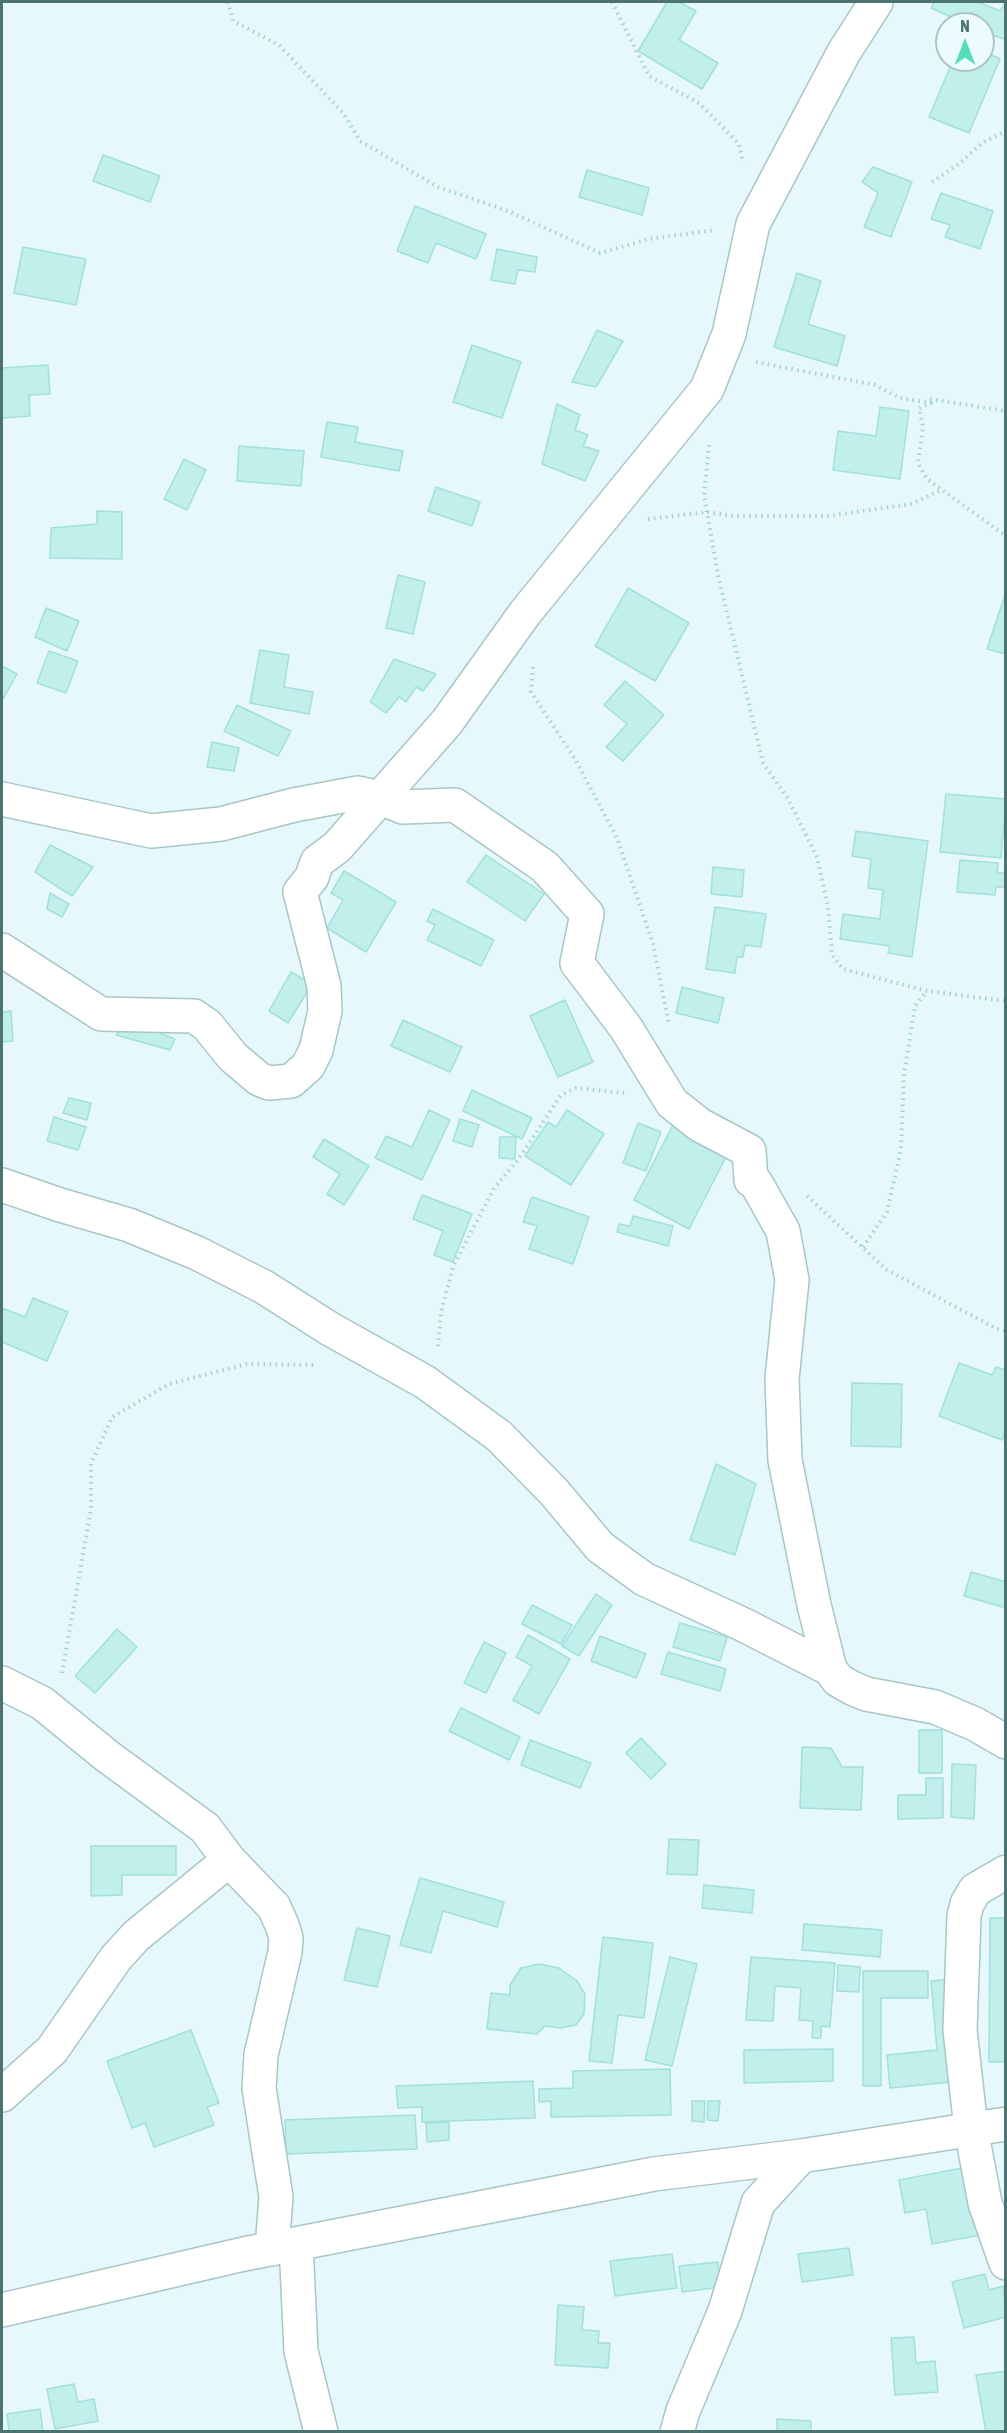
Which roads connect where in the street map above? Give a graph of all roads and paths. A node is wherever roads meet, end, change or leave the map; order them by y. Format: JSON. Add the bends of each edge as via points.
{"nodes":[{"id":1,"x":228,"y":2,"type":"edge"},
{"id":2,"x":612,"y":2,"type":"edge"},
{"id":3,"x":876,"y":2,"type":"edge"},
{"id":4,"x":1005,"y":131,"type":"edge"},
{"id":5,"x":744,"y":166,"type":"dead end"},
{"id":6,"x":932,"y":182,"type":"dead end"},
{"id":7,"x":753,"y":224,"type":"junction"},
{"id":8,"x":721,"y":355,"type":"junction"},
{"id":9,"x":707,"y":389,"type":"junction"},
{"id":10,"x":930,"y":399,"type":"dead end"},
{"id":11,"x":1005,"y":411,"type":"edge"},
{"id":12,"x":939,"y":491,"type":"junction"},
{"id":13,"x":707,"y":512,"type":"junction"},
{"id":14,"x":596,"y":526,"type":"junction"},
{"id":15,"x":1005,"y":537,"type":"edge"},
{"id":16,"x":525,"y":613,"type":"junction"},
{"id":17,"x":381,"y":798,"type":"junction"},
{"id":18,"x":2,"y":799,"type":"edge"},
{"id":19,"x":2,"y":950,"type":"edge"},
{"id":20,"x":927,"y":991,"type":"junction"},
{"id":21,"x":1005,"y":1000,"type":"edge"},
{"id":22,"x":670,"y":1030,"type":"dead end"},
{"id":23,"x":672,"y":1103,"type":"junction"},
{"id":24,"x":2,"y":1185,"type":"edge"},
{"id":25,"x":801,"y":1191,"type":"dead end"},
{"id":26,"x":862,"y":1247,"type":"junction"},
{"id":27,"x":1005,"y":1331,"type":"edge"},
{"id":28,"x":361,"y":1346,"type":"junction"},
{"id":29,"x":448,"y":1399,"type":"junction"},
{"id":30,"x":830,"y":1669,"type":"junction"},
{"id":31,"x":2,"y":1683,"type":"edge"},
{"id":32,"x":62,"y":1720,"type":"junction"},
{"id":33,"x":1005,"y":1742,"type":"edge"},
{"id":34,"x":229,"y":1860,"type":"junction"},
{"id":35,"x":1005,"y":1872,"type":"edge"},
{"id":36,"x":2,"y":2095,"type":"edge"},
{"id":37,"x":1005,"y":2124,"type":"edge"},
{"id":38,"x":971,"y":2128,"type":"junction"},
{"id":39,"x":801,"y":2156,"type":"junction"},
{"id":40,"x":284,"y":2247,"type":"junction"},
{"id":41,"x":1005,"y":2263,"type":"edge"},
{"id":42,"x":2,"y":2310,"type":"edge"},
{"id":43,"x":321,"y":2432,"type":"edge"},
{"id":44,"x":677,"y":2432,"type":"edge"}],
"edges":[{"from":1,"to":7,"type":"path","via":[[233,21],[279,45],[343,113],[360,141],[438,187],[508,211],[600,253],[649,239]]},
{"from":2,"to":5,"type":"path","via":[[649,76],[699,103],[739,144]]},
{"from":3,"to":7,"type":"street","via":[[844,52]]},
{"from":4,"to":6,"type":"path","via":[[982,143]]},
{"from":7,"to":8,"type":"street"},
{"from":8,"to":9,"type":"street"},
{"from":8,"to":12,"type":"path","via":[[874,386],[900,398],[931,403],[919,408],[923,427],[918,463]]},
{"from":9,"to":13,"type":"path"},
{"from":9,"to":14,"type":"street"},
{"from":10,"to":11,"type":"path"},
{"from":12,"to":13,"type":"path","via":[[911,504],[827,516],[734,516]]},
{"from":12,"to":15,"type":"path"},
{"from":13,"to":14,"type":"path"},
{"from":13,"to":20,"type":"path","via":[[763,763],[788,799],[817,857],[828,908],[832,955],[843,969]]},
{"from":14,"to":16,"type":"street"},
{"from":16,"to":17,"type":"street","via":[[447,722]]},
{"from":16,"to":22,"type":"path","via":[[534,652],[531,692],[575,759],[617,838],[653,944]]},
{"from":17,"to":18,"type":"street","via":[[358,794],[220,824],[151,831]]},
{"from":17,"to":19,"type":"street","via":[[337,847],[317,862],[312,877],[300,892],[324,986],[325,1011],[316,1050],[308,1066],[291,1081],[269,1083],[259,1079],[194,1016],[101,1014]]},
{"from":17,"to":23,"type":"street","via":[[403,807],[454,805],[545,867],[587,914],[577,963],[626,1028]]},
{"from":20,"to":21,"type":"path"},
{"from":20,"to":26,"type":"path","via":[[915,1006],[904,1074],[901,1149],[887,1212]]},
{"from":23,"to":29,"type":"path","via":[[602,1089],[576,1088],[561,1095],[518,1160],[494,1188],[453,1267],[437,1346]]},
{"from":23,"to":30,"type":"street","via":[[700,1125],[749,1151],[751,1179],[783,1231],[792,1280],[782,1379],[785,1460]]},
{"from":24,"to":28,"type":"street","via":[[129,1225],[197,1253],[264,1287]]},
{"from":25,"to":26,"type":"path"},
{"from":26,"to":27,"type":"path","via":[[886,1270]]},
{"from":28,"to":29,"type":"street"},
{"from":28,"to":32,"type":"path","via":[[317,1365],[247,1364],[169,1384],[112,1417],[91,1464],[91,1509],[61,1675]]},
{"from":29,"to":30,"type":"street","via":[[500,1436],[555,1492],[600,1547],[644,1579]]},
{"from":30,"to":33,"type":"street","via":[[838,1680],[866,1694],[935,1707]]},
{"from":31,"to":32,"type":"street","via":[[42,1703]]},
{"from":32,"to":34,"type":"street","via":[[205,1828]]},
{"from":34,"to":36,"type":"street","via":[[136,1936],[52,2050]]},
{"from":34,"to":40,"type":"street","via":[[274,1908],[286,1938],[261,2055],[259,2088]]},
{"from":35,"to":38,"type":"street","via":[[975,1890],[964,1916],[960,2030]]},
{"from":37,"to":38,"type":"street"},
{"from":38,"to":39,"type":"street"},
{"from":38,"to":41,"type":"street","via":[[985,2203]]},
{"from":39,"to":40,"type":"street","via":[[654,2174]]},
{"from":39,"to":44,"type":"street","via":[[758,2203],[728,2302]]},
{"from":40,"to":42,"type":"street"},
{"from":40,"to":43,"type":"street"}]}
